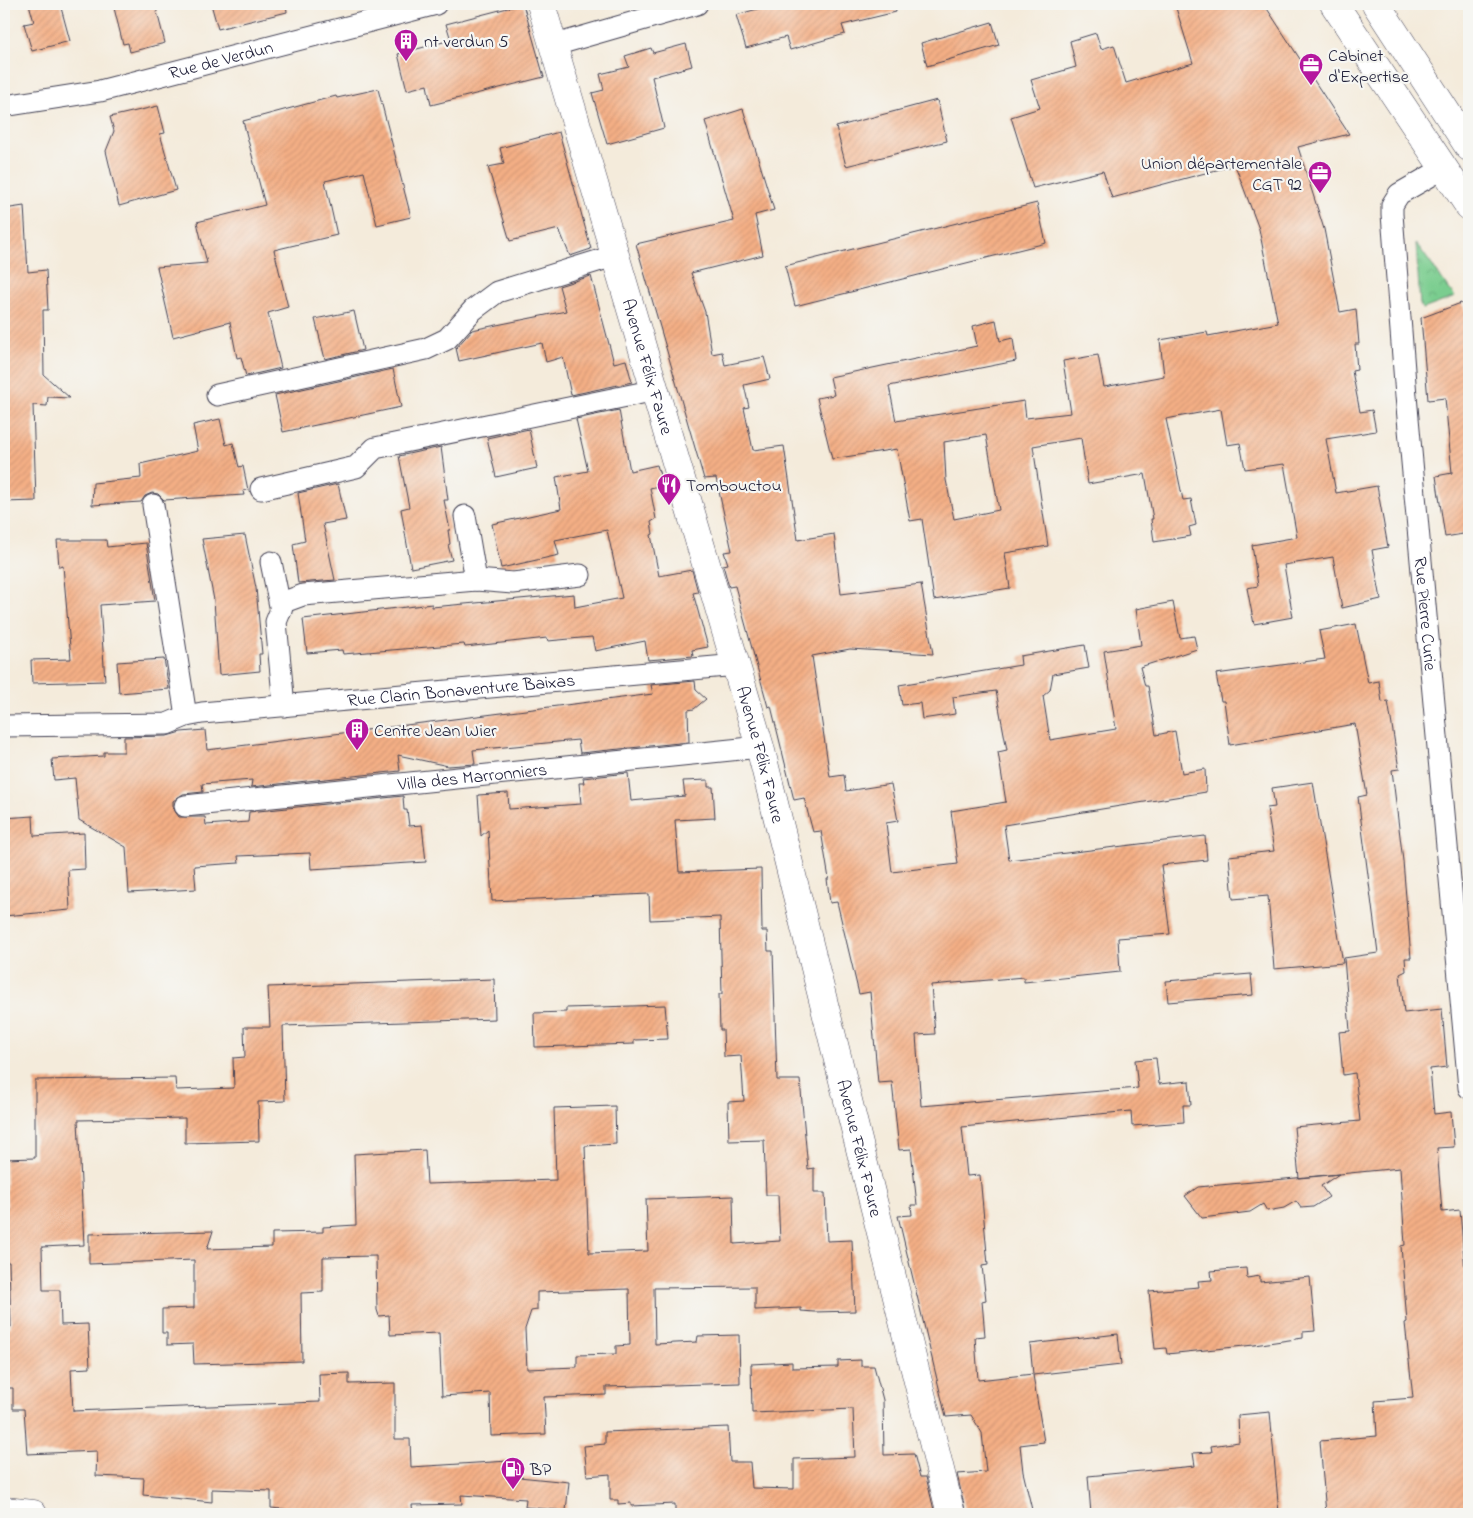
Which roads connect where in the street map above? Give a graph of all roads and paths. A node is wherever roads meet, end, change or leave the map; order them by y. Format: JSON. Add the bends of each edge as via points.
{"nodes":[{"id":1,"x":436,"y":4,"type":"edge"},
{"id":2,"x":541,"y":4,"type":"edge"},
{"id":3,"x":698,"y":4,"type":"edge"},
{"id":4,"x":1334,"y":4,"type":"edge"},
{"id":5,"x":1376,"y":4,"type":"edge"},
{"id":6,"x":388,"y":10,"type":"edge"},
{"id":7,"x":555,"y":45,"type":"junction"},
{"id":8,"x":4,"y":106,"type":"edge"},
{"id":9,"x":1469,"y":147,"type":"edge"},
{"id":10,"x":1444,"y":168,"type":"junction"},
{"id":11,"x":1469,"y":206,"type":"edge"},
{"id":12,"x":616,"y":255,"type":"junction"},
{"id":13,"x":656,"y":390,"type":"junction"},
{"id":14,"x":217,"y":395,"type":"dead end"},
{"id":15,"x":261,"y":489,"type":"dead end"},
{"id":16,"x":153,"y":506,"type":"dead end"},
{"id":17,"x":466,"y":516,"type":"dead end"},
{"id":18,"x":271,"y":562,"type":"dead end"},
{"id":19,"x":580,"y":575,"type":"dead end"},
{"id":20,"x":476,"y":580,"type":"junction"},
{"id":21,"x":280,"y":611,"type":"junction"},
{"id":22,"x":737,"y":665,"type":"junction"},
{"id":23,"x":284,"y":706,"type":"junction"},
{"id":24,"x":186,"y":716,"type":"junction"},
{"id":25,"x":4,"y":726,"type":"edge"},
{"id":26,"x":760,"y":747,"type":"junction"},
{"id":27,"x":185,"y":806,"type":"dead end"},
{"id":28,"x":1469,"y":1088,"type":"edge"},
{"id":29,"x":4,"y":1511,"type":"edge"},
{"id":30,"x":33,"y":1514,"type":"edge"},
{"id":31,"x":951,"y":1514,"type":"edge"}],
"edges":[{"from":1,"to":6,"type":"street","name":"Rue de Verdun"},
{"from":2,"to":7,"type":"street","name":"Avenue Félix Faure"},
{"from":3,"to":7,"type":"street"},
{"from":4,"to":10,"type":"street"},
{"from":5,"to":9,"type":"street"},
{"from":6,"to":8,"type":"street","name":"Rue de Verdun","via":[[100,91]]},
{"from":7,"to":12,"type":"street","name":"Avenue Félix Faure"},
{"from":10,"to":11,"type":"street"},
{"from":10,"to":28,"type":"street","name":"Rue Pierre Curie","via":[[1398,194],[1392,205],[1392,214]]},
{"from":12,"to":13,"type":"street","name":"Avenue Félix Faure"},
{"from":12,"to":14,"type":"street","via":[[497,292],[474,310],[447,339],[426,349]]},
{"from":13,"to":15,"type":"street","via":[[375,448],[356,467]]},
{"from":13,"to":22,"type":"street","name":"Avenue Félix Faure"},
{"from":16,"to":24,"type":"street"},
{"from":17,"to":20,"type":"street"},
{"from":18,"to":21,"type":"street"},
{"from":19,"to":20,"type":"street","via":[[513,583]]},
{"from":20,"to":21,"type":"street","via":[[303,595],[284,602]]},
{"from":21,"to":23,"type":"street","via":[[276,622]]},
{"from":22,"to":23,"type":"street","name":"Rue Clarin Bonaventure Baixas"},
{"from":22,"to":26,"type":"street","name":"Avenue Félix Faure"},
{"from":23,"to":24,"type":"street","name":"Rue Clarin Bonaventure Baixas"},
{"from":24,"to":25,"type":"street","name":"Rue Clarin Bonaventure Baixas","via":[[167,724]]},
{"from":26,"to":27,"type":"street","name":"Villa des Marronniers"},
{"from":26,"to":31,"type":"street","name":"Avenue Félix Faure"},
{"from":29,"to":30,"type":"street"}]}
